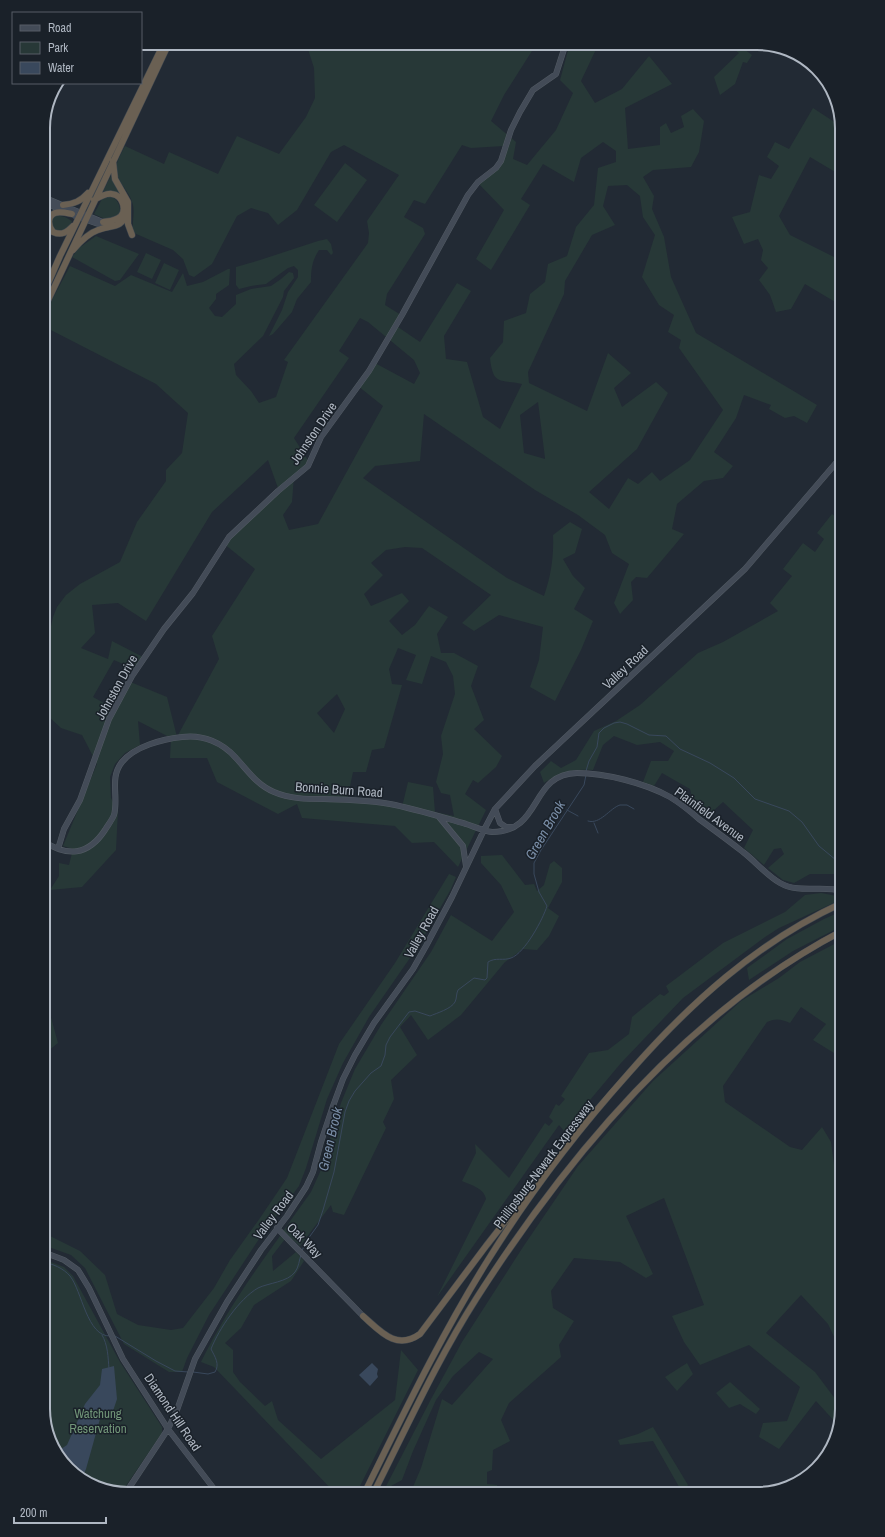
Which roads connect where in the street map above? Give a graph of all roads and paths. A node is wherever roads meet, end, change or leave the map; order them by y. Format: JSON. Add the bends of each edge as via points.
{"nodes":[{"id":1,"x":161,"y":50,"type":"edge"},
{"id":2,"x":166,"y":50,"type":"edge"},
{"id":3,"x":564,"y":50,"type":"edge"},
{"id":4,"x":113,"y":160,"type":"junction"},
{"id":5,"x":92,"y":190,"type":"junction"},
{"id":6,"x":50,"y":200,"type":"edge"},
{"id":7,"x":94,"y":200,"type":"junction"},
{"id":8,"x":50,"y":205,"type":"edge"},
{"id":9,"x":63,"y":205,"type":"junction"},
{"id":10,"x":129,"y":210,"type":"junction"},
{"id":11,"x":72,"y":214,"type":"junction"},
{"id":12,"x":82,"y":217,"type":"junction"},
{"id":13,"x":50,"y":219,"type":"edge"},
{"id":14,"x":103,"y":222,"type":"junction"},
{"id":15,"x":112,"y":228,"type":"junction"},
{"id":16,"x":50,"y":229,"type":"edge"},
{"id":17,"x":132,"y":235,"type":"dead end"},
{"id":18,"x":68,"y":256,"type":"junction"},
{"id":19,"x":50,"y":281,"type":"edge"},
{"id":20,"x":50,"y":296,"type":"edge"},
{"id":21,"x":835,"y":464,"type":"edge"},
{"id":22,"x":495,"y":810,"type":"junction"},
{"id":23,"x":438,"y":817,"type":"junction"},
{"id":24,"x":513,"y":827,"type":"junction"},
{"id":25,"x":484,"y":830,"type":"junction"},
{"id":26,"x":50,"y":845,"type":"edge"},
{"id":27,"x":58,"y":849,"type":"junction"},
{"id":28,"x":467,"y":868,"type":"junction"},
{"id":29,"x":835,"y":890,"type":"edge"},
{"id":30,"x":835,"y":907,"type":"edge"},
{"id":31,"x":835,"y":935,"type":"edge"},
{"id":32,"x":542,"y":1180,"type":"junction"},
{"id":33,"x":277,"y":1228,"type":"junction"},
{"id":34,"x":50,"y":1255,"type":"edge"},
{"id":35,"x":364,"y":1316,"type":"joint"},
{"id":36,"x":168,"y":1429,"type":"junction"},
{"id":37,"x":130,"y":1487,"type":"edge"},
{"id":38,"x":213,"y":1487,"type":"edge"},
{"id":39,"x":368,"y":1487,"type":"edge"},
{"id":40,"x":377,"y":1487,"type":"edge"}],
"edges":[{"from":1,"to":5,"type":"highway"},
{"from":2,"to":4,"type":"highway"},
{"from":3,"to":27,"type":"main road","name":"Johnston Drive","via":[[557,72],[533,90],[511,130],[501,161],[472,189],[369,371],[321,437],[308,466],[229,537],[193,593],[164,629],[132,676],[109,719],[83,793],[64,829]]},
{"from":4,"to":7,"type":"highway"},
{"from":4,"to":10,"type":"highway","via":[[114,175]]},
{"from":5,"to":9,"type":"highway","via":[[79,201]]},
{"from":5,"to":12,"type":"highway"},
{"from":6,"to":9,"type":"main road"},
{"from":7,"to":12,"type":"highway"},
{"from":7,"to":14,"type":"highway","via":[[112,194],[118,196],[122,202],[121,216],[114,221]]},
{"from":8,"to":11,"type":"main road"},
{"from":9,"to":12,"type":"main road"},
{"from":10,"to":15,"type":"highway","via":[[123,221]]},
{"from":10,"to":17,"type":"highway","via":[[128,224]]},
{"from":11,"to":12,"type":"main road"},
{"from":11,"to":13,"type":"highway","via":[[54,213]]},
{"from":12,"to":14,"type":"main road"},
{"from":12,"to":15,"type":"main road"},
{"from":12,"to":16,"type":"highway","via":[[62,234]]},
{"from":12,"to":18,"type":"highway"},
{"from":12,"to":19,"type":"highway"},
{"from":14,"to":15,"type":"main road"},
{"from":15,"to":18,"type":"highway","via":[[96,231]]},
{"from":18,"to":20,"type":"highway"},
{"from":21,"to":22,"type":"main road","name":"Valley Road","via":[[745,569],[535,766]]},
{"from":22,"to":24,"type":"main road","via":[[500,823],[506,827]]},
{"from":22,"to":25,"type":"main road","name":"Valley Road"},
{"from":23,"to":25,"type":"main road","name":"Bonnie Burn Road"},
{"from":23,"to":27,"type":"main road","name":"Bonnie Burn Road","via":[[390,804],[281,795],[262,786],[236,757],[214,742],[199,736],[182,737],[144,747],[127,757],[116,776],[114,814],[102,834],[92,846],[83,850],[70,852]]},
{"from":23,"to":28,"type":"main road","via":[[463,846]]},
{"from":24,"to":25,"type":"main road","name":"Plainfield Avenue","via":[[497,832]]},
{"from":24,"to":29,"type":"main road","name":"Plainfield Avenue","via":[[526,819],[551,782],[568,774],[610,777],[672,798],[784,885],[798,889]]},
{"from":25,"to":28,"type":"main road","name":"Valley Road"},
{"from":26,"to":27,"type":"main road","name":"Bonnie Burn Road"},
{"from":28,"to":33,"type":"main road","name":"Valley Road","via":[[413,969],[374,1023],[355,1055],[333,1106],[309,1182]]},
{"from":30,"to":32,"type":"highway","name":"Phillipsburg-Newark Expressway","via":[[790,930],[749,958],[684,1012],[616,1087]]},
{"from":31,"to":40,"type":"highway","name":"Phillipsburg-Newark Expressway","via":[[773,972],[711,1020],[621,1108],[575,1162],[519,1235],[476,1300]]},
{"from":32,"to":35,"type":"highway","via":[[507,1218],[420,1334],[406,1340],[391,1338]]},
{"from":32,"to":39,"type":"highway","name":"Phillipsburg-Newark Expressway","via":[[492,1254],[450,1324]]},
{"from":33,"to":35,"type":"main road","name":"Oak Way"},
{"from":33,"to":36,"type":"main road","name":"Valley Road","via":[[260,1250],[210,1330],[191,1368]]},
{"from":34,"to":36,"type":"main road","name":"Diamond Hill Road","via":[[64,1260],[78,1270],[123,1359]]},
{"from":36,"to":37,"type":"main road","name":"Valley Road"},
{"from":36,"to":38,"type":"main road","name":"Diamond Hill Road"}]}
